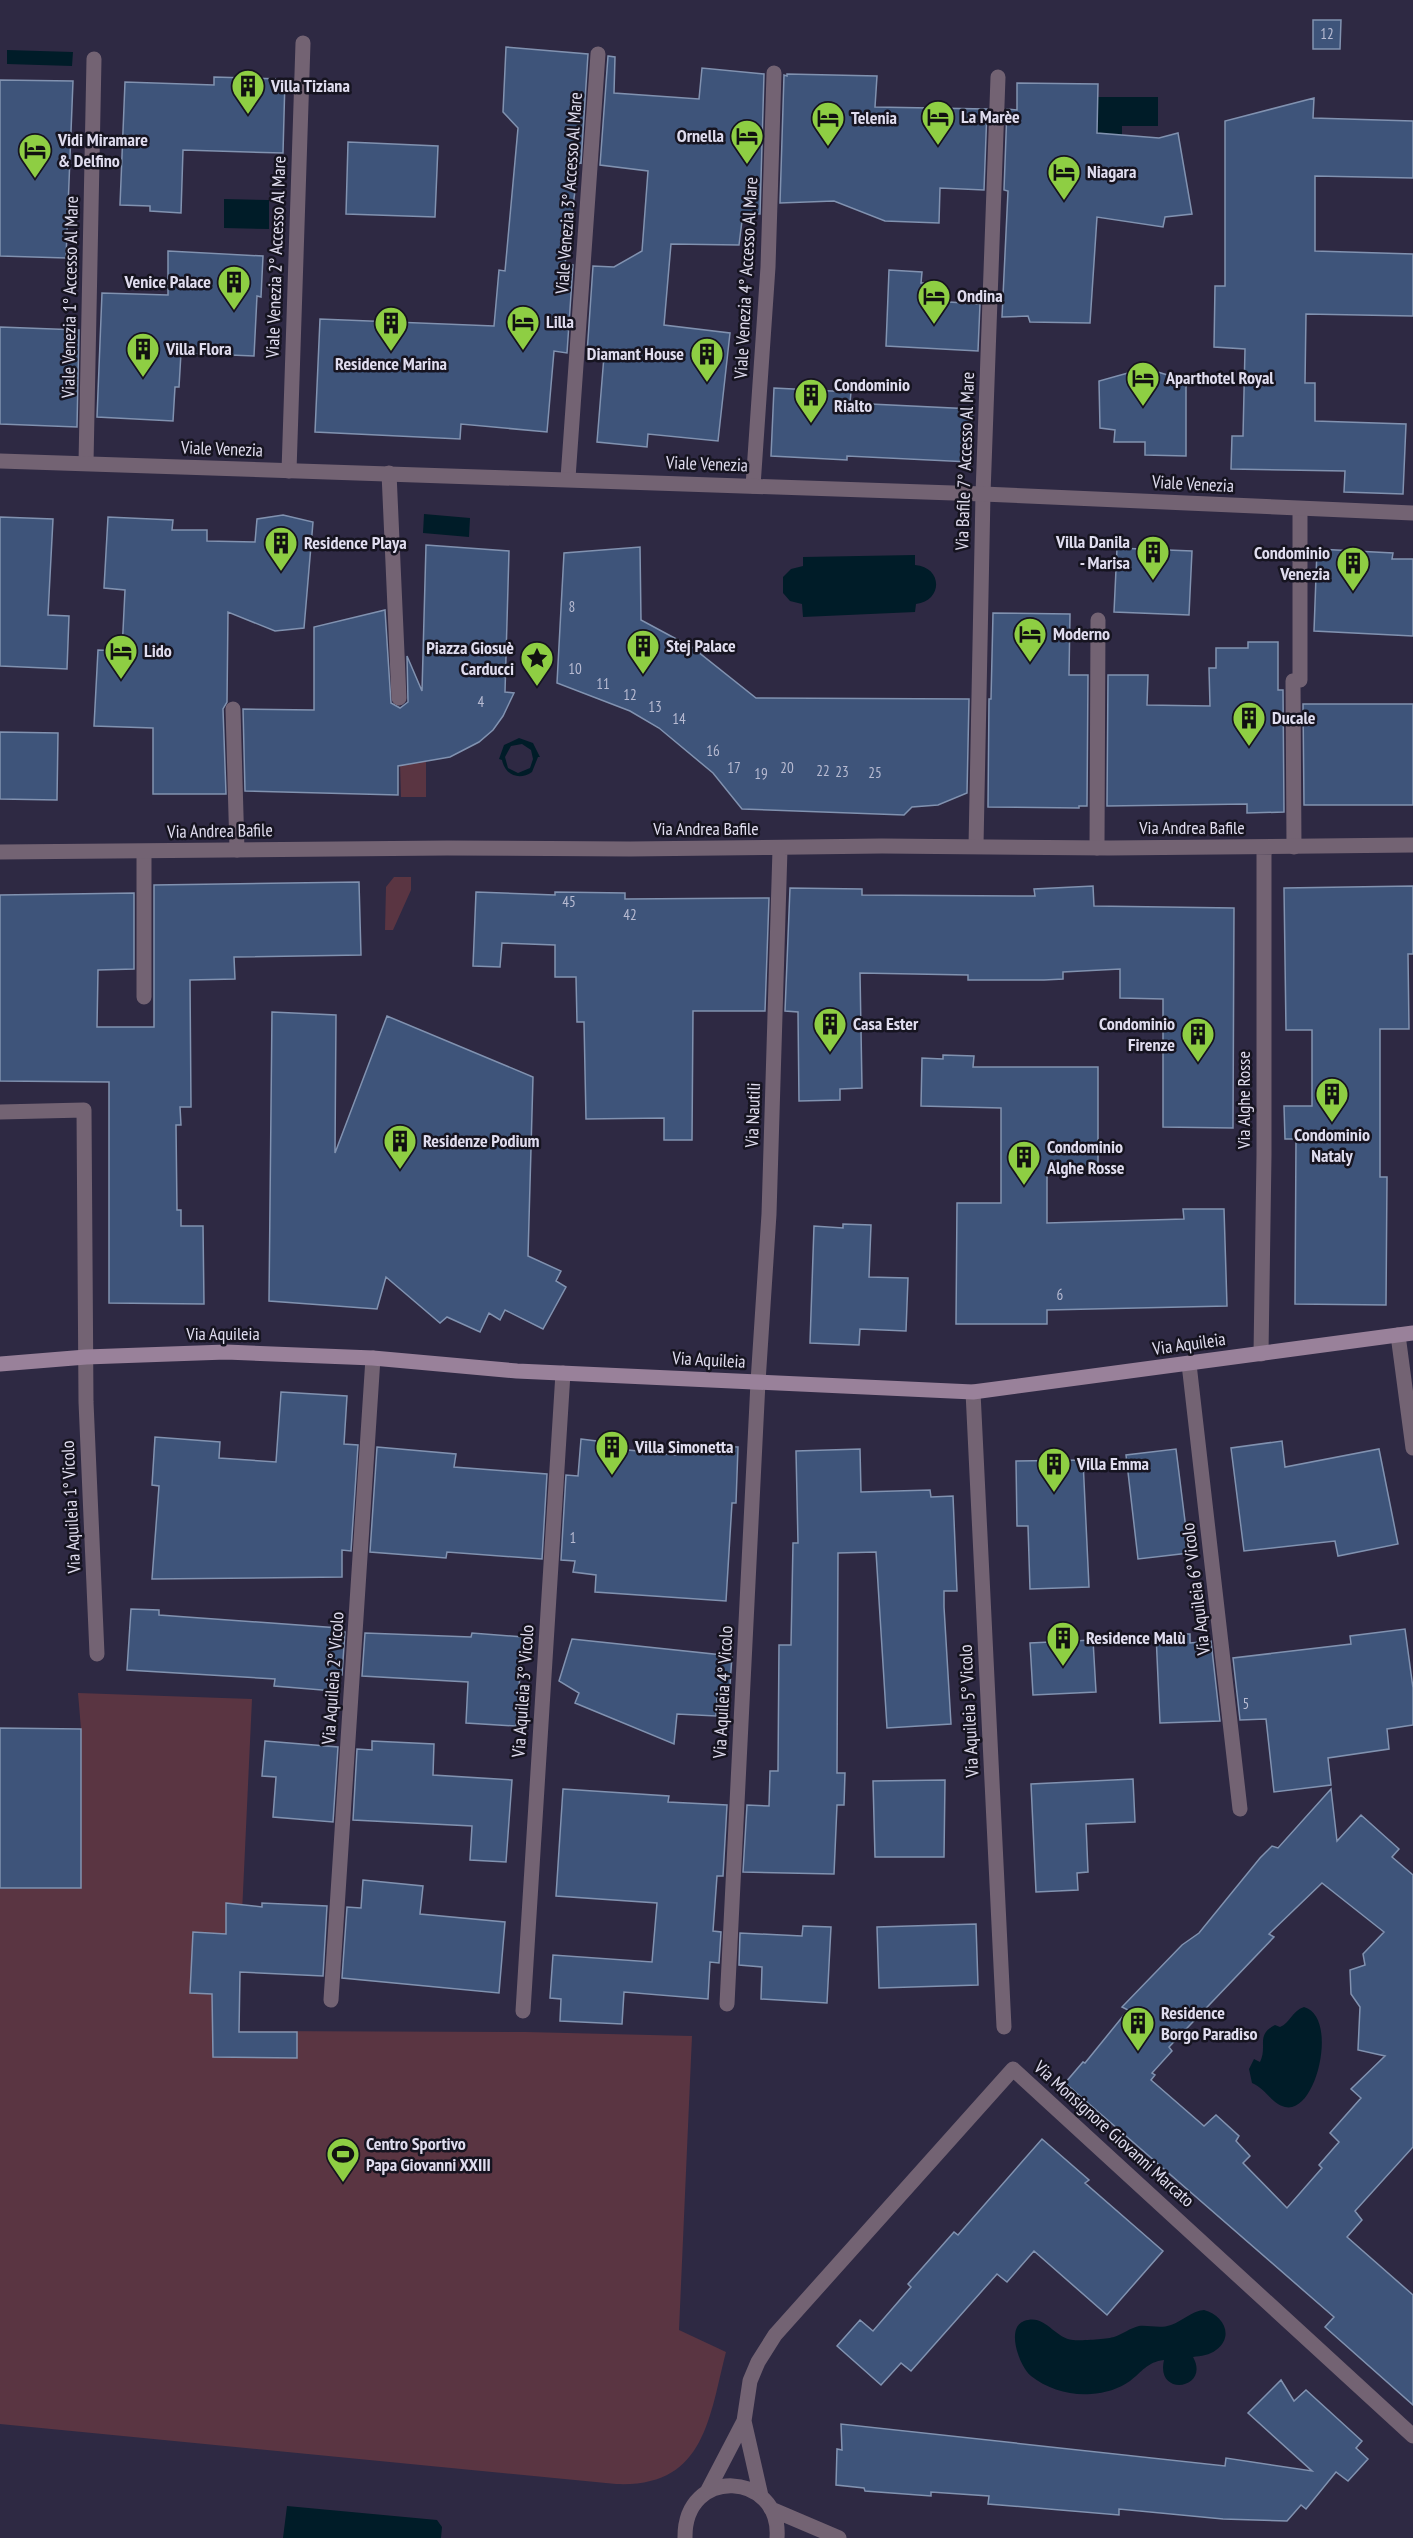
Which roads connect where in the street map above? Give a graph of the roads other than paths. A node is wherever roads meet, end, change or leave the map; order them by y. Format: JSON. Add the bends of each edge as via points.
{"nodes":[{"id":1,"x":303,"y":44,"type":"dead end"},
{"id":2,"x":598,"y":54,"type":"dead end"},
{"id":3,"x":94,"y":59,"type":"dead end"},
{"id":4,"x":774,"y":73,"type":"dead end"},
{"id":5,"x":998,"y":77,"type":"dead end"},
{"id":6,"x":0,"y":461,"type":"edge"},
{"id":7,"x":86,"y":463,"type":"junction"},
{"id":8,"x":289,"y":471,"type":"junction"},
{"id":9,"x":389,"y":473,"type":"junction"},
{"id":10,"x":568,"y":478,"type":"junction"},
{"id":11,"x":753,"y":486,"type":"junction"},
{"id":12,"x":983,"y":494,"type":"junction"},
{"id":13,"x":1300,"y":508,"type":"junction"},
{"id":14,"x":1413,"y":513,"type":"edge"},
{"id":15,"x":1098,"y":620,"type":"dead end"},
{"id":16,"x":399,"y":698,"type":"dead end"},
{"id":17,"x":233,"y":709,"type":"dead end"},
{"id":18,"x":1413,"y":845,"type":"edge"},
{"id":19,"x":976,"y":846,"type":"junction"},
{"id":20,"x":1264,"y":847,"type":"junction"},
{"id":21,"x":1294,"y":847,"type":"junction"},
{"id":22,"x":1097,"y":848,"type":"junction"},
{"id":23,"x":780,"y":849,"type":"junction"},
{"id":24,"x":237,"y":850,"type":"junction"},
{"id":25,"x":0,"y":852,"type":"edge"},
{"id":26,"x":144,"y":852,"type":"junction"},
{"id":27,"x":144,"y":997,"type":"dead end"},
{"id":28,"x":0,"y":1112,"type":"edge"},
{"id":29,"x":1406,"y":1334,"type":"edge"},
{"id":30,"x":1261,"y":1354,"type":"junction"},
{"id":31,"x":86,"y":1358,"type":"junction"},
{"id":32,"x":374,"y":1359,"type":"junction"},
{"id":33,"x":0,"y":1364,"type":"edge"},
{"id":34,"x":1189,"y":1364,"type":"junction"},
{"id":35,"x":563,"y":1373,"type":"junction"},
{"id":36,"x":758,"y":1382,"type":"junction"},
{"id":37,"x":973,"y":1392,"type":"junction"},
{"id":38,"x":1413,"y":1448,"type":"edge"},
{"id":39,"x":97,"y":1654,"type":"dead end"},
{"id":40,"x":1240,"y":1809,"type":"dead end"},
{"id":41,"x":331,"y":2000,"type":"dead end"},
{"id":42,"x":727,"y":2004,"type":"dead end"},
{"id":43,"x":523,"y":2011,"type":"dead end"},
{"id":44,"x":1004,"y":2027,"type":"dead end"},
{"id":45,"x":744,"y":2421,"type":"junction"},
{"id":46,"x":1413,"y":2436,"type":"edge"},
{"id":47,"x":706,"y":2492,"type":"junction"},
{"id":48,"x":761,"y":2496,"type":"junction"},
{"id":49,"x":771,"y":2509,"type":"junction"},
{"id":50,"x":685,"y":2538,"type":"edge"},
{"id":51,"x":777,"y":2538,"type":"edge"},
{"id":52,"x":839,"y":2538,"type":"edge"}],
"edges":[{"from":1,"to":8,"type":"street","name":"Viale Venezia 2° Accesso Al Mare"},
{"from":2,"to":10,"type":"street","name":"Viale Venezia 3° Accesso Al Mare"},
{"from":3,"to":7,"type":"street","name":"Viale Venezia 1° Accesso Al Mare"},
{"from":4,"to":11,"type":"street","name":"Viale Venezia 4° Accesso Al Mare","via":[[768,267]]},
{"from":5,"to":12,"type":"street","name":"Via Bafile 7° Accesso Al Mare"},
{"from":6,"to":7,"type":"street","name":"Viale Venezia"},
{"from":7,"to":8,"type":"street","name":"Viale Venezia"},
{"from":8,"to":9,"type":"street","name":"Viale Venezia"},
{"from":9,"to":10,"type":"street","name":"Viale Venezia"},
{"from":9,"to":16,"type":"street"},
{"from":10,"to":11,"type":"street","name":"Viale Venezia"},
{"from":11,"to":12,"type":"street","name":"Viale Venezia"},
{"from":12,"to":13,"type":"street","name":"Viale Venezia"},
{"from":12,"to":19,"type":"street","name":"Via Bafile 7° Accesso Al Mare"},
{"from":13,"to":14,"type":"street","name":"Viale Venezia"},
{"from":13,"to":21,"type":"street","via":[[1300,680],[1293,681]]},
{"from":15,"to":22,"type":"street"},
{"from":17,"to":24,"type":"street"},
{"from":18,"to":21,"type":"street","name":"Via Andrea Bafile"},
{"from":19,"to":22,"type":"street","name":"Via Andrea Bafile"},
{"from":19,"to":23,"type":"street","name":"Via Andrea Bafile"},
{"from":20,"to":21,"type":"street","name":"Via Andrea Bafile"},
{"from":20,"to":22,"type":"street","name":"Via Andrea Bafile"},
{"from":20,"to":30,"type":"street","name":"Via Alghe Rosse"},
{"from":23,"to":24,"type":"street","name":"Via Andrea Bafile"},
{"from":23,"to":36,"type":"street","name":"Via Nautili","via":[[769,1214]]},
{"from":24,"to":26,"type":"street","name":"Via Andrea Bafile"},
{"from":25,"to":26,"type":"street","name":"Via Andrea Bafile"},
{"from":26,"to":27,"type":"street"},
{"from":28,"to":31,"type":"street","name":"Via Aquileia 1° Vicolo","via":[[84,1110]]},
{"from":29,"to":30,"type":"street","name":"Via Aquileia"},
{"from":29,"to":38,"type":"street"},
{"from":30,"to":34,"type":"street","name":"Via Aquileia"},
{"from":31,"to":32,"type":"street","name":"Via Aquileia","via":[[226,1352]]},
{"from":31,"to":33,"type":"street","name":"Via Aquileia"},
{"from":31,"to":39,"type":"street","name":"Via Aquileia 1° Vicolo"},
{"from":32,"to":35,"type":"street","name":"Via Aquileia"},
{"from":32,"to":41,"type":"street","name":"Via Aquileia 2° Vicolo"},
{"from":34,"to":37,"type":"street","name":"Via Aquileia"},
{"from":34,"to":40,"type":"street","name":"Via Aquileia 6° Vicolo"},
{"from":35,"to":36,"type":"street","name":"Via Aquileia"},
{"from":35,"to":43,"type":"street","name":"Via Aquileia 3° Vicolo"},
{"from":36,"to":37,"type":"street","name":"Via Aquileia"},
{"from":36,"to":42,"type":"street","name":"Via Aquileia 4° Vicolo"},
{"from":37,"to":44,"type":"street","name":"Via Aquileia 5° Vicolo"},
{"from":45,"to":46,"type":"street","name":"Via Monsignore Giovanni Marcato","via":[[750,2381],[775,2335],[1013,2069]]},
{"from":45,"to":47,"type":"street","name":"Via Monsignore Giovanni Marcato"},
{"from":45,"to":48,"type":"street","name":"Via Monsignore Giovanni Marcato"},
{"from":47,"to":48,"type":"street","via":[[726,2486],[742,2487]]},
{"from":47,"to":50,"type":"street","name":"Via Monsignore Giovanni Marcato","via":[[688,2512]]},
{"from":48,"to":49,"type":"street"},
{"from":49,"to":51,"type":"street"},
{"from":49,"to":52,"type":"street"}]}
